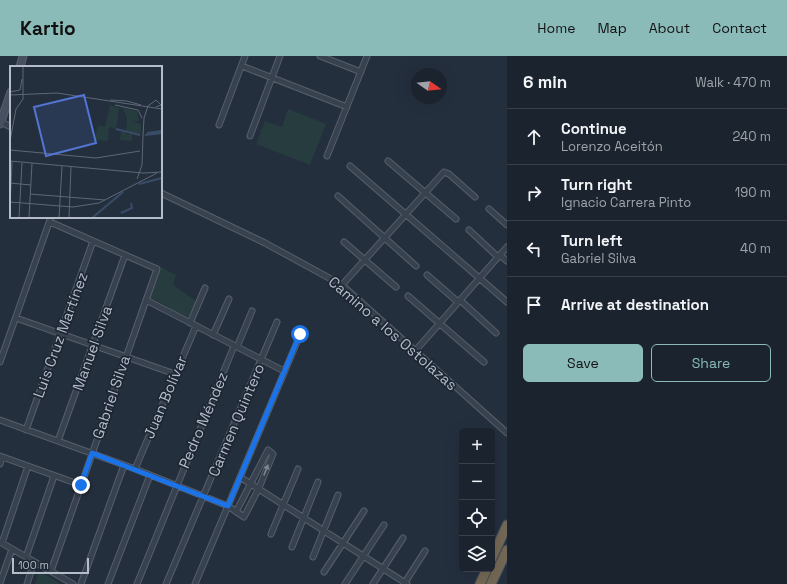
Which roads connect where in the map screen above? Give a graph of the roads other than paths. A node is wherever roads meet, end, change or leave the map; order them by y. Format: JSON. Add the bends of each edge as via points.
{"nodes":[{"id":1,"x":24,"y":56,"type":"edge"},
{"id":2,"x":246,"y":56,"type":"edge"},
{"id":3,"x":280,"y":56,"type":"edge"},
{"id":4,"x":320,"y":56,"type":"edge"},
{"id":5,"x":367,"y":56,"type":"edge"},
{"id":6,"x":20,"y":66,"type":"edge"},
{"id":7,"x":242,"y":66,"type":"junction"},
{"id":8,"x":361,"y":72,"type":"junction"},
{"id":9,"x":272,"y":77,"type":"junction"},
{"id":10,"x":10,"y":95,"type":"edge"},
{"id":11,"x":347,"y":106,"type":"junction"},
{"id":12,"x":0,"y":123,"type":"edge"},
{"id":13,"x":219,"y":125,"type":"dead end"},
{"id":14,"x":10,"y":127,"type":"edge"},
{"id":15,"x":250,"y":136,"type":"dead end"},
{"id":16,"x":327,"y":156,"type":"dead end"},
{"id":17,"x":388,"y":161,"type":"dead end"},
{"id":18,"x":350,"y":166,"type":"dead end"},
{"id":19,"x":425,"y":192,"type":"junction"},
{"id":20,"x":162,"y":194,"type":"edge"},
{"id":21,"x":338,"y":196,"type":"dead end"},
{"id":22,"x":475,"y":197,"type":"dead end"},
{"id":23,"x":489,"y":209,"type":"dead end"},
{"id":24,"x":405,"y":215,"type":"junction"},
{"id":25,"x":50,"y":219,"type":"edge"},
{"id":26,"x":456,"y":219,"type":"dead end"},
{"id":27,"x":507,"y":225,"type":"edge"},
{"id":28,"x":469,"y":230,"type":"dead end"},
{"id":29,"x":384,"y":238,"type":"junction"},
{"id":30,"x":93,"y":241,"type":"junction"},
{"id":31,"x":344,"y":242,"type":"dead end"},
{"id":32,"x":507,"y":247,"type":"edge"},
{"id":33,"x":125,"y":255,"type":"junction"},
{"id":34,"x":499,"y":256,"type":"junction"},
{"id":35,"x":365,"y":260,"type":"junction"},
{"id":36,"x":507,"y":261,"type":"edge"},
{"id":37,"x":416,"y":266,"type":"dead end"},
{"id":38,"x":427,"y":275,"type":"dead end"},
{"id":39,"x":479,"y":278,"type":"junction"},
{"id":40,"x":342,"y":285,"type":"junction"},
{"id":41,"x":396,"y":287,"type":"dead end"},
{"id":42,"x":205,"y":288,"type":"dead end"},
{"id":43,"x":408,"y":296,"type":"dead end"},
{"id":44,"x":229,"y":299,"type":"dead end"},
{"id":45,"x":146,"y":300,"type":"junction"},
{"id":46,"x":459,"y":301,"type":"junction"},
{"id":47,"x":507,"y":302,"type":"edge"},
{"id":48,"x":252,"y":311,"type":"dead end"},
{"id":49,"x":16,"y":318,"type":"junction"},
{"id":50,"x":277,"y":322,"type":"dead end"},
{"id":51,"x":190,"y":323,"type":"junction"},
{"id":52,"x":439,"y":324,"type":"junction"},
{"id":53,"x":196,"y":326,"type":"junction"},
{"id":54,"x":60,"y":334,"type":"junction"},
{"id":55,"x":300,"y":334,"type":"dead end"},
{"id":56,"x":496,"y":334,"type":"dead end"},
{"id":57,"x":213,"y":335,"type":"junction"},
{"id":58,"x":93,"y":345,"type":"junction"},
{"id":59,"x":236,"y":347,"type":"junction"},
{"id":60,"x":416,"y":350,"type":"junction"},
{"id":61,"x":126,"y":357,"type":"junction"},
{"id":62,"x":261,"y":360,"type":"junction"},
{"id":63,"x":0,"y":362,"type":"edge"},
{"id":64,"x":484,"y":362,"type":"dead end"},
{"id":65,"x":284,"y":371,"type":"junction"},
{"id":66,"x":175,"y":374,"type":"junction"},
{"id":67,"x":0,"y":420,"type":"edge"},
{"id":68,"x":26,"y":430,"type":"junction"},
{"id":69,"x":507,"y":433,"type":"edge"},
{"id":70,"x":58,"y":441,"type":"junction"},
{"id":71,"x":92,"y":453,"type":"junction"},
{"id":72,"x":1,"y":457,"type":"edge"},
{"id":73,"x":0,"y":464,"type":"edge"},
{"id":74,"x":124,"y":465,"type":"junction"},
{"id":75,"x":28,"y":466,"type":"junction"},
{"id":76,"x":135,"y":469,"type":"junction"},
{"id":77,"x":298,"y":469,"type":"dead end"},
{"id":78,"x":150,"y":474,"type":"junction"},
{"id":79,"x":54,"y":476,"type":"junction"},
{"id":80,"x":240,"y":477,"type":"junction"},
{"id":81,"x":318,"y":482,"type":"dead end"},
{"id":82,"x":252,"y":484,"type":"junction"},
{"id":83,"x":81,"y":485,"type":"junction"},
{"id":84,"x":176,"y":486,"type":"junction"},
{"id":85,"x":259,"y":488,"type":"junction"},
{"id":86,"x":338,"y":495,"type":"dead end"},
{"id":87,"x":203,"y":496,"type":"junction"},
{"id":88,"x":284,"y":504,"type":"junction"},
{"id":89,"x":228,"y":506,"type":"junction"},
{"id":90,"x":364,"y":511,"type":"dead end"},
{"id":91,"x":236,"y":512,"type":"junction"},
{"id":92,"x":304,"y":517,"type":"junction"},
{"id":93,"x":384,"y":525,"type":"dead end"},
{"id":94,"x":507,"y":525,"type":"edge"},
{"id":95,"x":324,"y":530,"type":"junction"},
{"id":96,"x":271,"y":534,"type":"dead end"},
{"id":97,"x":403,"y":538,"type":"dead end"},
{"id":98,"x":1,"y":543,"type":"edge"},
{"id":99,"x":343,"y":543,"type":"junction"},
{"id":100,"x":292,"y":547,"type":"dead end"},
{"id":101,"x":12,"y":549,"type":"junction"},
{"id":102,"x":507,"y":550,"type":"edge"},
{"id":103,"x":425,"y":551,"type":"dead end"},
{"id":104,"x":495,"y":551,"type":"edge"},
{"id":105,"x":364,"y":556,"type":"junction"},
{"id":106,"x":26,"y":557,"type":"junction"},
{"id":107,"x":313,"y":557,"type":"dead end"},
{"id":108,"x":34,"y":562,"type":"junction"},
{"id":109,"x":383,"y":568,"type":"junction"},
{"id":110,"x":51,"y":571,"type":"junction"},
{"id":111,"x":324,"y":572,"type":"dead end"},
{"id":112,"x":486,"y":572,"type":"edge"},
{"id":113,"x":0,"y":583,"type":"edge"},
{"id":114,"x":405,"y":583,"type":"edge"},
{"id":115,"x":26,"y":584,"type":"edge"},
{"id":116,"x":73,"y":584,"type":"edge"},
{"id":117,"x":81,"y":584,"type":"edge"},
{"id":118,"x":108,"y":584,"type":"edge"},
{"id":119,"x":137,"y":584,"type":"edge"},
{"id":120,"x":166,"y":584,"type":"edge"},
{"id":121,"x":195,"y":584,"type":"edge"},
{"id":122,"x":345,"y":584,"type":"edge"},
{"id":123,"x":373,"y":584,"type":"edge"},
{"id":124,"x":480,"y":584,"type":"edge"},
{"id":125,"x":491,"y":584,"type":"edge"}],
"edges":[{"from":1,"to":6,"type":"street"},
{"from":2,"to":7,"type":"street"},
{"from":3,"to":9,"type":"street"},
{"from":4,"to":8,"type":"street"},
{"from":5,"to":8,"type":"street"},
{"from":7,"to":9,"type":"street"},
{"from":7,"to":13,"type":"street"},
{"from":8,"to":11,"type":"street"},
{"from":9,"to":11,"type":"street"},
{"from":9,"to":15,"type":"street"},
{"from":10,"to":12,"type":"street"},
{"from":11,"to":16,"type":"street"},
{"from":12,"to":14,"type":"street"},
{"from":17,"to":19,"type":"street"},
{"from":18,"to":24,"type":"street"},
{"from":19,"to":22,"type":"street","via":[[444,172]]},
{"from":19,"to":24,"type":"street"},
{"from":19,"to":26,"type":"street"},
{"from":20,"to":40,"type":"street","name":"Camino a los Ostolazas","via":[[265,242]]},
{"from":21,"to":29,"type":"street"},
{"from":23,"to":27,"type":"street"},
{"from":24,"to":29,"type":"street"},
{"from":24,"to":39,"type":"street"},
{"from":25,"to":30,"type":"street"},
{"from":25,"to":49,"type":"street"},
{"from":28,"to":34,"type":"street"},
{"from":29,"to":35,"type":"street"},
{"from":29,"to":37,"type":"street"},
{"from":30,"to":33,"type":"street"},
{"from":30,"to":54,"type":"street","name":"Luis Cruz Martínez"},
{"from":31,"to":35,"type":"street"},
{"from":32,"to":34,"type":"street"},
{"from":33,"to":45,"type":"street","name":"Gabriel Silva","via":[[157,269]]},
{"from":33,"to":58,"type":"street","name":"Manuel Silva"},
{"from":34,"to":36,"type":"street"},
{"from":34,"to":39,"type":"street"},
{"from":35,"to":40,"type":"street"},
{"from":35,"to":41,"type":"street"},
{"from":38,"to":46,"type":"street"},
{"from":39,"to":46,"type":"street"},
{"from":39,"to":47,"type":"street"},
{"from":40,"to":60,"type":"street","name":"Camino a los Ostolazas"},
{"from":42,"to":51,"type":"street"},
{"from":43,"to":52,"type":"street"},
{"from":44,"to":57,"type":"street"},
{"from":45,"to":51,"type":"street"},
{"from":45,"to":61,"type":"street","name":"Gabriel Silva"},
{"from":46,"to":52,"type":"street"},
{"from":46,"to":56,"type":"street"},
{"from":48,"to":59,"type":"street","name":"Pedro Méndez"},
{"from":49,"to":54,"type":"street"},
{"from":49,"to":63,"type":"street"},
{"from":50,"to":62,"type":"street","name":"Carmen Quintero"},
{"from":51,"to":53,"type":"street"},
{"from":52,"to":60,"type":"street"},
{"from":52,"to":64,"type":"street"},
{"from":53,"to":57,"type":"street"},
{"from":53,"to":66,"type":"street","name":"Juan Bolívar"},
{"from":54,"to":58,"type":"street"},
{"from":54,"to":68,"type":"street","name":"Luis Cruz Martínez"},
{"from":55,"to":65,"type":"street"},
{"from":57,"to":59,"type":"street"},
{"from":58,"to":61,"type":"street"},
{"from":58,"to":70,"type":"street","name":"Manuel Silva"},
{"from":59,"to":62,"type":"street"},
{"from":59,"to":84,"type":"street","name":"Pedro Méndez"},
{"from":60,"to":69,"type":"street","name":"Camino a los Ostolazas"},
{"from":61,"to":66,"type":"street"},
{"from":61,"to":71,"type":"street","name":"Gabriel Silva"},
{"from":62,"to":65,"type":"street"},
{"from":62,"to":87,"type":"street","name":"Carmen Quintero"},
{"from":65,"to":80,"type":"street"},
{"from":66,"to":76,"type":"street","name":"Juan Bolívar"},
{"from":67,"to":68,"type":"street"},
{"from":68,"to":70,"type":"street"},
{"from":70,"to":71,"type":"street"},
{"from":71,"to":74,"type":"street"},
{"from":71,"to":83,"type":"street","name":"Gabriel Silva"},
{"from":72,"to":73,"type":"street"},
{"from":72,"to":75,"type":"street"},
{"from":74,"to":76,"type":"street"},
{"from":74,"to":117,"type":"street"},
{"from":75,"to":79,"type":"street"},
{"from":75,"to":98,"type":"street"},
{"from":76,"to":78,"type":"street"},
{"from":77,"to":88,"type":"street"},
{"from":78,"to":84,"type":"street"},
{"from":78,"to":118,"type":"street"},
{"from":79,"to":83,"type":"street"},
{"from":79,"to":106,"type":"street"},
{"from":80,"to":82,"type":"street"},
{"from":80,"to":89,"type":"street"},
{"from":81,"to":92,"type":"street"},
{"from":82,"to":85,"type":"street"},
{"from":85,"to":82,"type":"street","one_way":true,"via":[[273,454],[268,450]]},
{"from":82,"to":91,"type":"street"},
{"from":83,"to":110,"type":"street","name":"Gabriel Silva"},
{"from":84,"to":87,"type":"street"},
{"from":84,"to":119,"type":"street","name":"Pedro Méndez"},
{"from":85,"to":88,"type":"street"},
{"from":85,"to":91,"type":"street","via":[[244,517]]},
{"from":86,"to":95,"type":"street"},
{"from":87,"to":89,"type":"street"},
{"from":87,"to":120,"type":"street","name":"Carmen Quintero"},
{"from":88,"to":92,"type":"street"},
{"from":88,"to":96,"type":"street"},
{"from":89,"to":91,"type":"street"},
{"from":89,"to":121,"type":"street"},
{"from":90,"to":99,"type":"street"},
{"from":92,"to":95,"type":"street"},
{"from":92,"to":100,"type":"street"},
{"from":93,"to":105,"type":"street"},
{"from":94,"to":104,"type":"highway"},
{"from":95,"to":99,"type":"street"},
{"from":95,"to":107,"type":"street"},
{"from":97,"to":109,"type":"street"},
{"from":98,"to":101,"type":"street"},
{"from":99,"to":105,"type":"street"},
{"from":99,"to":111,"type":"street"},
{"from":101,"to":106,"type":"street"},
{"from":101,"to":113,"type":"street"},
{"from":102,"to":125,"type":"highway"},
{"from":103,"to":114,"type":"street"},
{"from":105,"to":109,"type":"street"},
{"from":105,"to":122,"type":"street"},
{"from":106,"to":108,"type":"street"},
{"from":108,"to":110,"type":"street"},
{"from":108,"to":115,"type":"street"},
{"from":109,"to":114,"type":"street"},
{"from":109,"to":123,"type":"street"},
{"from":110,"to":116,"type":"street"},
{"from":112,"to":124,"type":"highway"}]}
